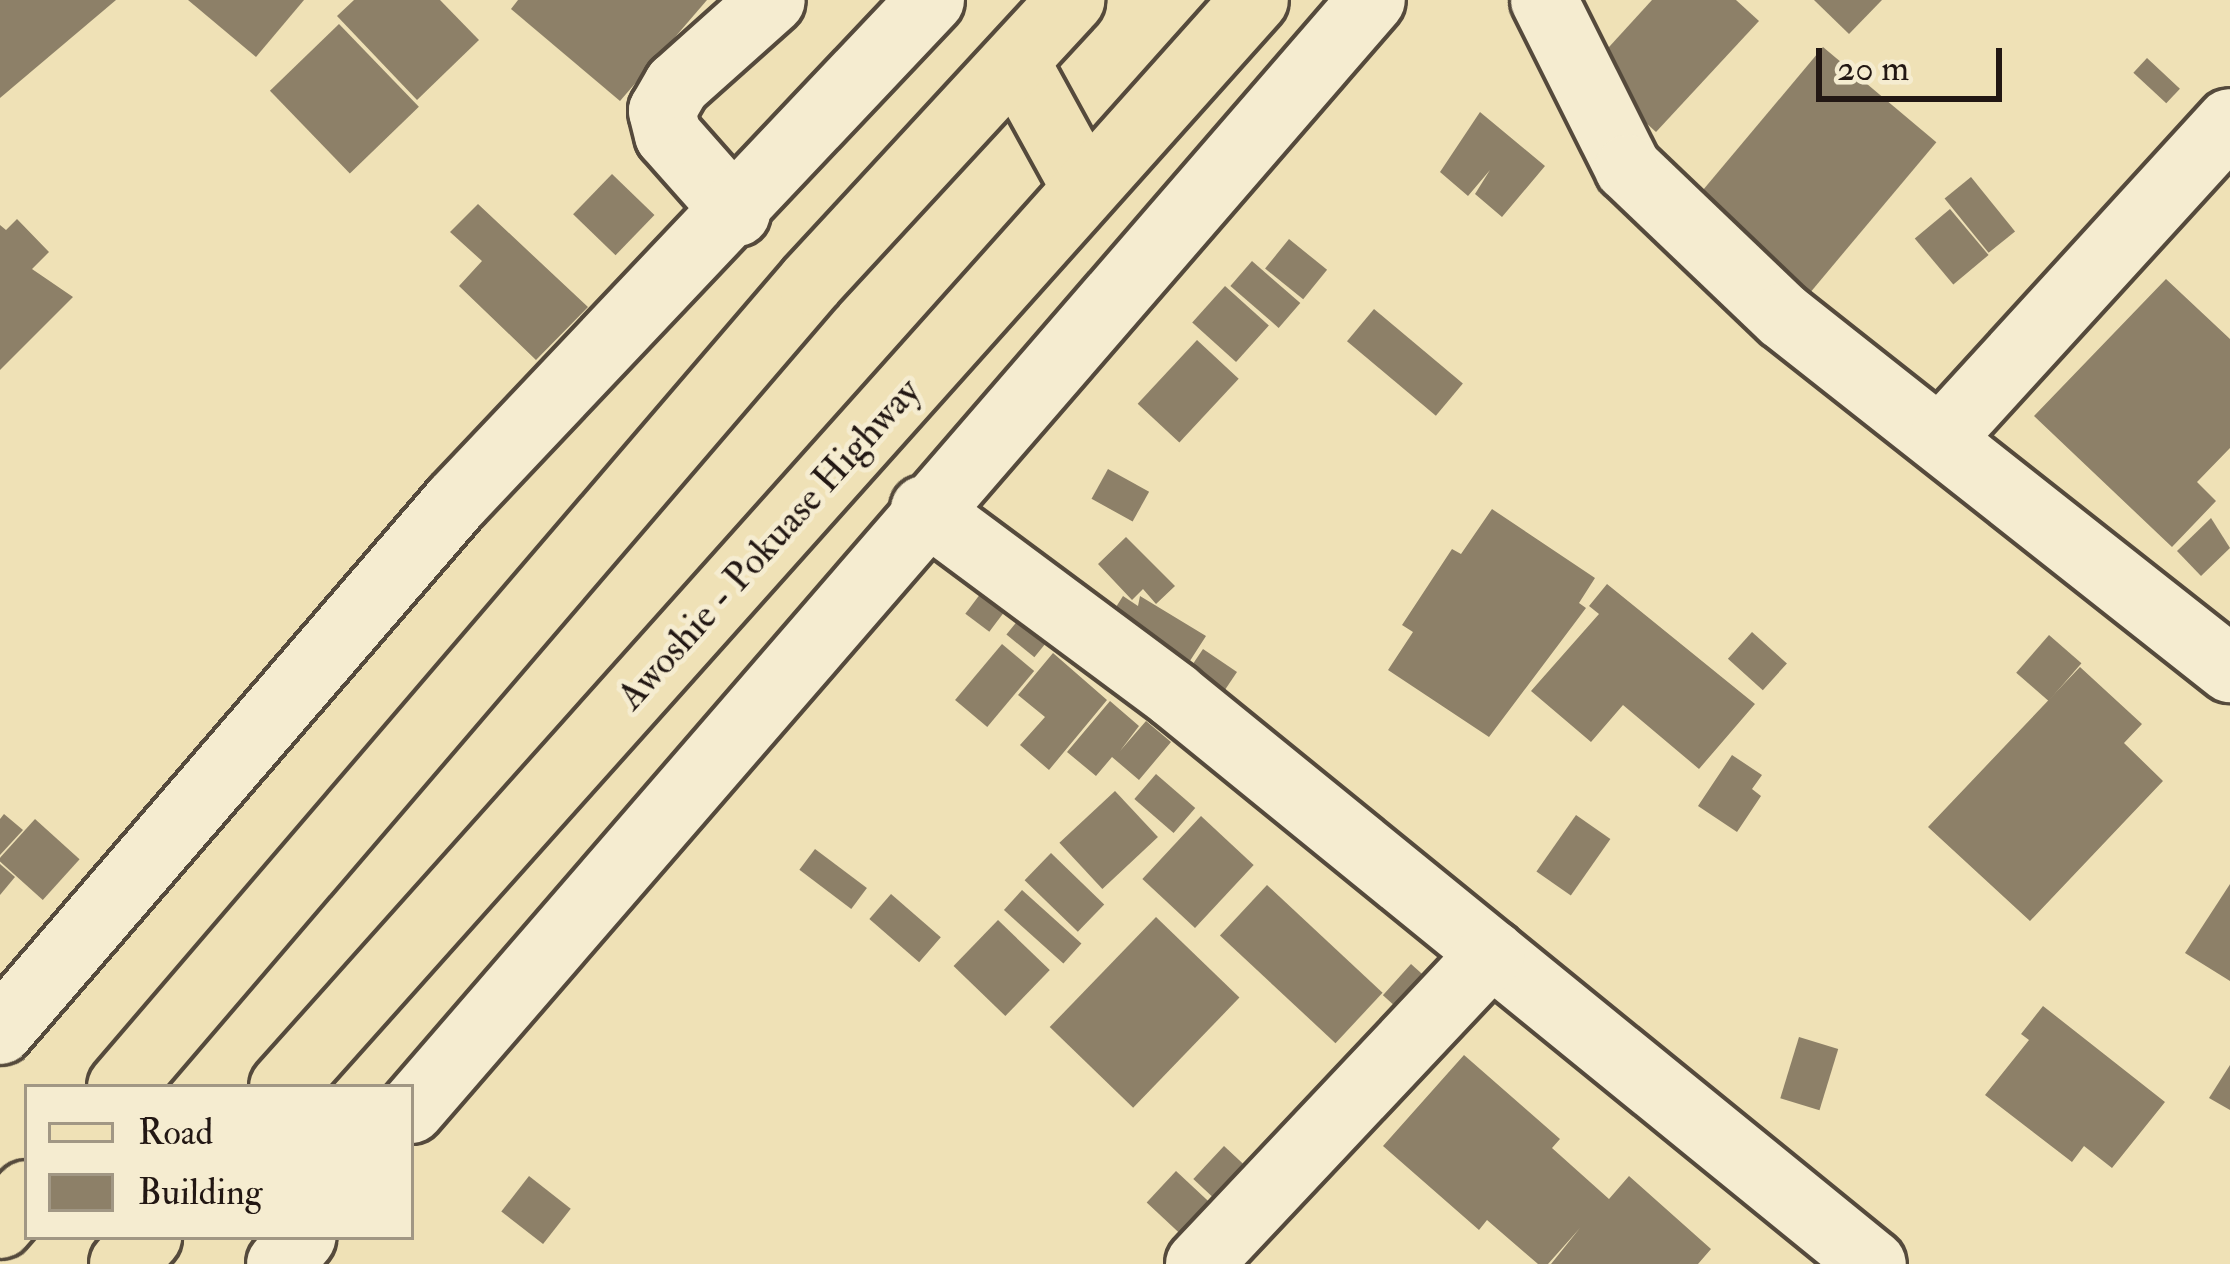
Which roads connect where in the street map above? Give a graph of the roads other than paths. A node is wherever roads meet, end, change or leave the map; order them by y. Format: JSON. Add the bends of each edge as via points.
{"nodes":[{"id":1,"x":772,"y":0,"type":"edge"},
{"id":2,"x":931,"y":0,"type":"edge"},
{"id":3,"x":1071,"y":0,"type":"edge"},
{"id":4,"x":1255,"y":0,"type":"edge"},
{"id":5,"x":1372,"y":0,"type":"edge"},
{"id":6,"x":1544,"y":0,"type":"edge"},
{"id":7,"x":1017,"y":64,"type":"junction"},
{"id":8,"x":2227,"y":132,"type":"edge"},
{"id":9,"x":1084,"y":186,"type":"junction"},
{"id":10,"x":737,"y":213,"type":"junction"},
{"id":11,"x":1943,"y":436,"type":"junction"},
{"id":12,"x":924,"y":508,"type":"junction"},
{"id":13,"x":2230,"y":669,"type":"edge"},
{"id":14,"x":1492,"y":952,"type":"junction"},
{"id":15,"x":0,"y":1031,"type":"edge"},
{"id":16,"x":124,"y":1084,"type":"edge"},
{"id":17,"x":286,"y":1084,"type":"edge"},
{"id":18,"x":414,"y":1106,"type":"edge"},
{"id":19,"x":24,"y":1198,"type":"edge"},
{"id":20,"x":0,"y":1225,"type":"edge"},
{"id":21,"x":145,"y":1240,"type":"edge"},
{"id":22,"x":300,"y":1240,"type":"edge"},
{"id":23,"x":123,"y":1264,"type":"edge"},
{"id":24,"x":280,"y":1264,"type":"edge"},
{"id":25,"x":1199,"y":1264,"type":"edge"},
{"id":26,"x":1874,"y":1264,"type":"edge"}],
"edges":[{"from":1,"to":10,"type":"street","via":[[677,86],[662,111],[668,135]]},
{"from":2,"to":10,"type":"street"},
{"from":3,"to":7,"type":"main road"},
{"from":4,"to":9,"type":"main road","name":"Awoshie - Pokuase Highway"},
{"from":5,"to":12,"type":"street"},
{"from":6,"to":11,"type":"street","via":[[1628,169],[1783,316]]},
{"from":7,"to":9,"type":"main road"},
{"from":7,"to":16,"type":"main road","via":[[811,282]]},
{"from":8,"to":11,"type":"street"},
{"from":9,"to":17,"type":"main road","name":"Awoshie - Pokuase Highway"},
{"from":10,"to":15,"type":"street","via":[[456,502]]},
{"from":11,"to":13,"type":"street"},
{"from":12,"to":14,"type":"street","via":[[1174,694]]},
{"from":12,"to":18,"type":"street"},
{"from":14,"to":25,"type":"street"},
{"from":14,"to":26,"type":"street"},
{"from":19,"to":20,"type":"main road"},
{"from":21,"to":23,"type":"main road"},
{"from":22,"to":24,"type":"street"}]}
